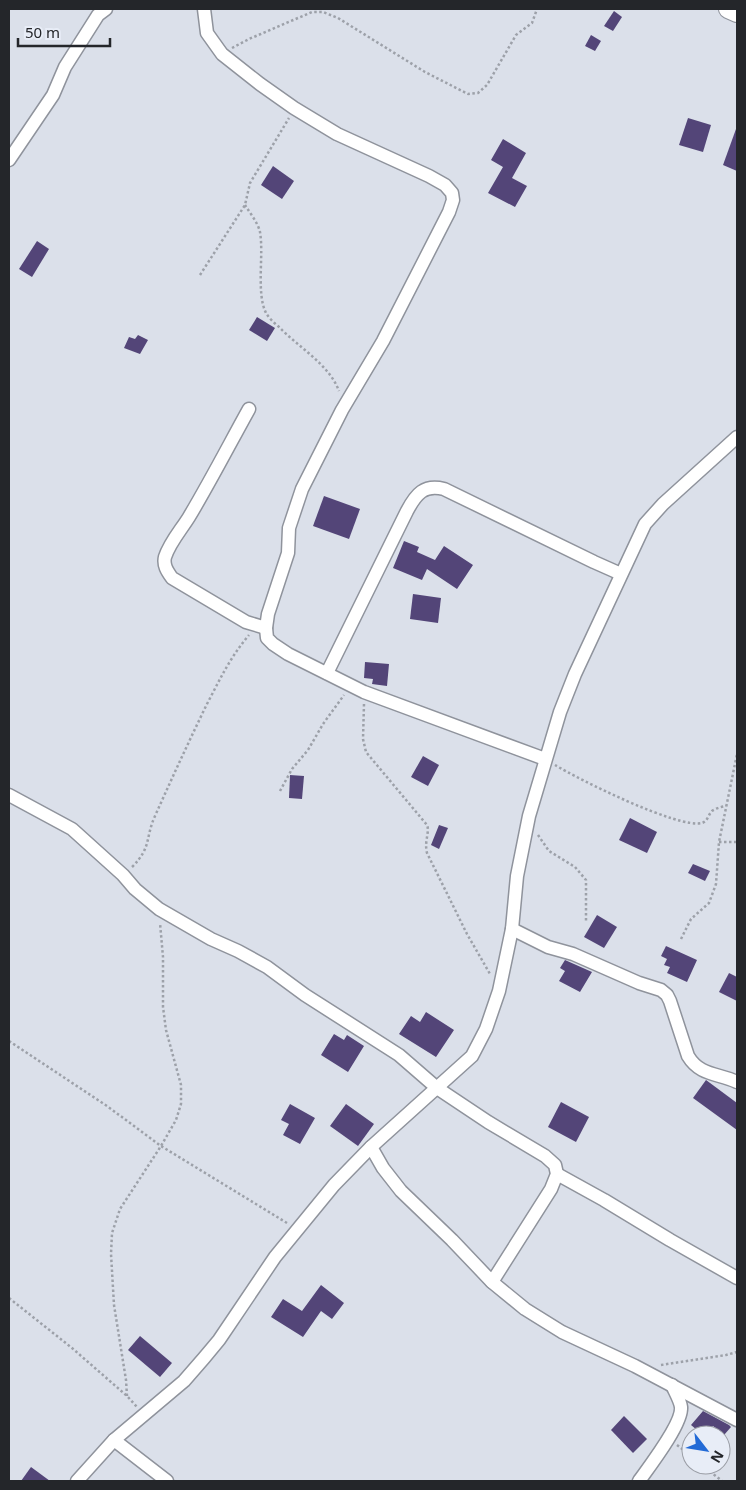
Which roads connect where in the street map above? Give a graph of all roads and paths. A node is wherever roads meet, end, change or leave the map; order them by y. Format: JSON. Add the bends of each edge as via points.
{"nodes":[{"id":1,"x":106,"y":9,"type":"edge"},
{"id":2,"x":204,"y":9,"type":"edge"},
{"id":3,"x":537,"y":9,"type":"edge"},
{"id":4,"x":728,"y":9,"type":"edge"},
{"id":5,"x":737,"y":13,"type":"edge"},
{"id":6,"x":222,"y":54,"type":"junction"},
{"id":7,"x":294,"y":108,"type":"junction"},
{"id":8,"x":9,"y":160,"type":"edge"},
{"id":9,"x":246,"y":205,"type":"junction"},
{"id":10,"x":200,"y":275,"type":"dead end"},
{"id":11,"x":249,"y":409,"type":"dead end"},
{"id":12,"x":342,"y":410,"type":"junction"},
{"id":13,"x":737,"y":437,"type":"edge"},
{"id":14,"x":621,"y":574,"type":"junction"},
{"id":15,"x":261,"y":627,"type":"junction"},
{"id":16,"x":327,"y":673,"type":"junction"},
{"id":17,"x":352,"y":686,"type":"junction"},
{"id":18,"x":364,"y":692,"type":"junction"},
{"id":19,"x":737,"y":754,"type":"edge"},
{"id":20,"x":545,"y":759,"type":"junction"},
{"id":21,"x":280,"y":791,"type":"dead end"},
{"id":22,"x":9,"y":795,"type":"edge"},
{"id":23,"x":726,"y":806,"type":"junction"},
{"id":24,"x":528,"y":816,"type":"junction"},
{"id":25,"x":719,"y":842,"type":"junction"},
{"id":26,"x":737,"y":842,"type":"edge"},
{"id":27,"x":123,"y":875,"type":"junction"},
{"id":28,"x":159,"y":909,"type":"junction"},
{"id":29,"x":586,"y":921,"type":"dead end"},
{"id":30,"x":512,"y":929,"type":"junction"},
{"id":31,"x":680,"y":939,"type":"dead end"},
{"id":32,"x":499,"y":991,"type":"junction"},
{"id":33,"x":9,"y":1041,"type":"edge"},
{"id":34,"x":737,"y":1082,"type":"edge"},
{"id":35,"x":437,"y":1088,"type":"junction"},
{"id":36,"x":161,"y":1146,"type":"junction"},
{"id":37,"x":371,"y":1147,"type":"junction"},
{"id":38,"x":557,"y":1174,"type":"junction"},
{"id":39,"x":297,"y":1229,"type":"junction"},
{"id":40,"x":737,"y":1278,"type":"edge"},
{"id":41,"x":492,"y":1282,"type":"junction"},
{"id":42,"x":9,"y":1298,"type":"edge"},
{"id":43,"x":737,"y":1352,"type":"edge"},
{"id":44,"x":635,"y":1366,"type":"junction"},
{"id":45,"x":672,"y":1385,"type":"junction"},
{"id":46,"x":127,"y":1396,"type":"junction"},
{"id":47,"x":144,"y":1414,"type":"junction"},
{"id":48,"x":737,"y":1420,"type":"edge"},
{"id":49,"x":668,"y":1438,"type":"junction"},
{"id":50,"x":114,"y":1440,"type":"junction"},
{"id":51,"x":681,"y":1448,"type":"edge"},
{"id":52,"x":77,"y":1481,"type":"edge"},
{"id":53,"x":167,"y":1481,"type":"edge"},
{"id":54,"x":639,"y":1481,"type":"edge"}],
"edges":[{"from":1,"to":8,"type":"street","via":[[98,15],[65,67],[54,95]]},
{"from":2,"to":6,"type":"street","via":[[207,33]]},
{"from":3,"to":6,"type":"path","via":[[532,23],[516,35],[487,85],[478,93],[468,94],[425,72],[323,12],[312,12],[248,39]]},
{"from":4,"to":5,"type":"main road"},
{"from":6,"to":7,"type":"street"},
{"from":7,"to":9,"type":"path","via":[[250,183]]},
{"from":7,"to":12,"type":"street","via":[[337,134],[429,176],[444,185],[454,200],[383,342]]},
{"from":9,"to":10,"type":"path"},
{"from":9,"to":12,"type":"path","via":[[260,232],[265,311],[336,381]]},
{"from":11,"to":15,"type":"street","via":[[174,540],[165,564],[172,578],[215,605]]},
{"from":12,"to":15,"type":"street","via":[[302,489],[289,528],[288,553]]},
{"from":13,"to":14,"type":"street","via":[[652,515]]},
{"from":14,"to":16,"type":"street","via":[[444,489],[430,488],[414,499],[407,511]]},
{"from":14,"to":20,"type":"street","via":[[575,674]]},
{"from":15,"to":16,"type":"street","via":[[273,644]]},
{"from":15,"to":27,"type":"path","via":[[235,651],[154,819],[146,849]]},
{"from":16,"to":17,"type":"street"},
{"from":17,"to":18,"type":"street"},
{"from":17,"to":21,"type":"path","via":[[292,769]]},
{"from":18,"to":20,"type":"street"},
{"from":18,"to":32,"type":"path","via":[[363,739],[366,752],[427,824],[427,853]]},
{"from":19,"to":23,"type":"path"},
{"from":20,"to":23,"type":"path","via":[[572,776],[663,816],[701,823],[711,812]]},
{"from":20,"to":24,"type":"street"},
{"from":22,"to":27,"type":"street","via":[[72,829]]},
{"from":23,"to":25,"type":"path"},
{"from":24,"to":29,"type":"path","via":[[549,851],[575,866],[586,880]]},
{"from":24,"to":30,"type":"street"},
{"from":25,"to":26,"type":"path"},
{"from":25,"to":31,"type":"path","via":[[716,884],[709,903],[691,919]]},
{"from":27,"to":28,"type":"street"},
{"from":28,"to":35,"type":"street","via":[[211,940],[267,967],[399,1055]]},
{"from":28,"to":36,"type":"path","via":[[166,1030],[182,1085],[176,1120]]},
{"from":30,"to":32,"type":"street"},
{"from":30,"to":34,"type":"street","via":[[548,947],[661,990],[670,1001],[692,1063],[704,1072]]},
{"from":32,"to":35,"type":"street","via":[[486,1029],[472,1056]]},
{"from":33,"to":36,"type":"path"},
{"from":35,"to":37,"type":"street"},
{"from":35,"to":38,"type":"street","via":[[545,1156],[555,1165]]},
{"from":36,"to":39,"type":"path"},
{"from":36,"to":46,"type":"path","via":[[120,1209],[112,1233],[114,1305]]},
{"from":37,"to":39,"type":"street"},
{"from":37,"to":41,"type":"street","via":[[401,1191]]},
{"from":38,"to":40,"type":"street"},
{"from":38,"to":41,"type":"street","via":[[551,1189]]},
{"from":39,"to":47,"type":"street","via":[[219,1340],[184,1381]]},
{"from":41,"to":44,"type":"street","via":[[525,1309],[562,1332]]},
{"from":42,"to":46,"type":"path"},
{"from":43,"to":44,"type":"path","via":[[664,1365]]},
{"from":44,"to":45,"type":"street"},
{"from":45,"to":48,"type":"street"},
{"from":45,"to":49,"type":"street","via":[[681,1407],[679,1419]]},
{"from":46,"to":47,"type":"path"},
{"from":47,"to":50,"type":"street"},
{"from":49,"to":51,"type":"path"},
{"from":49,"to":54,"type":"street"},
{"from":50,"to":52,"type":"street"},
{"from":50,"to":53,"type":"street"}]}
